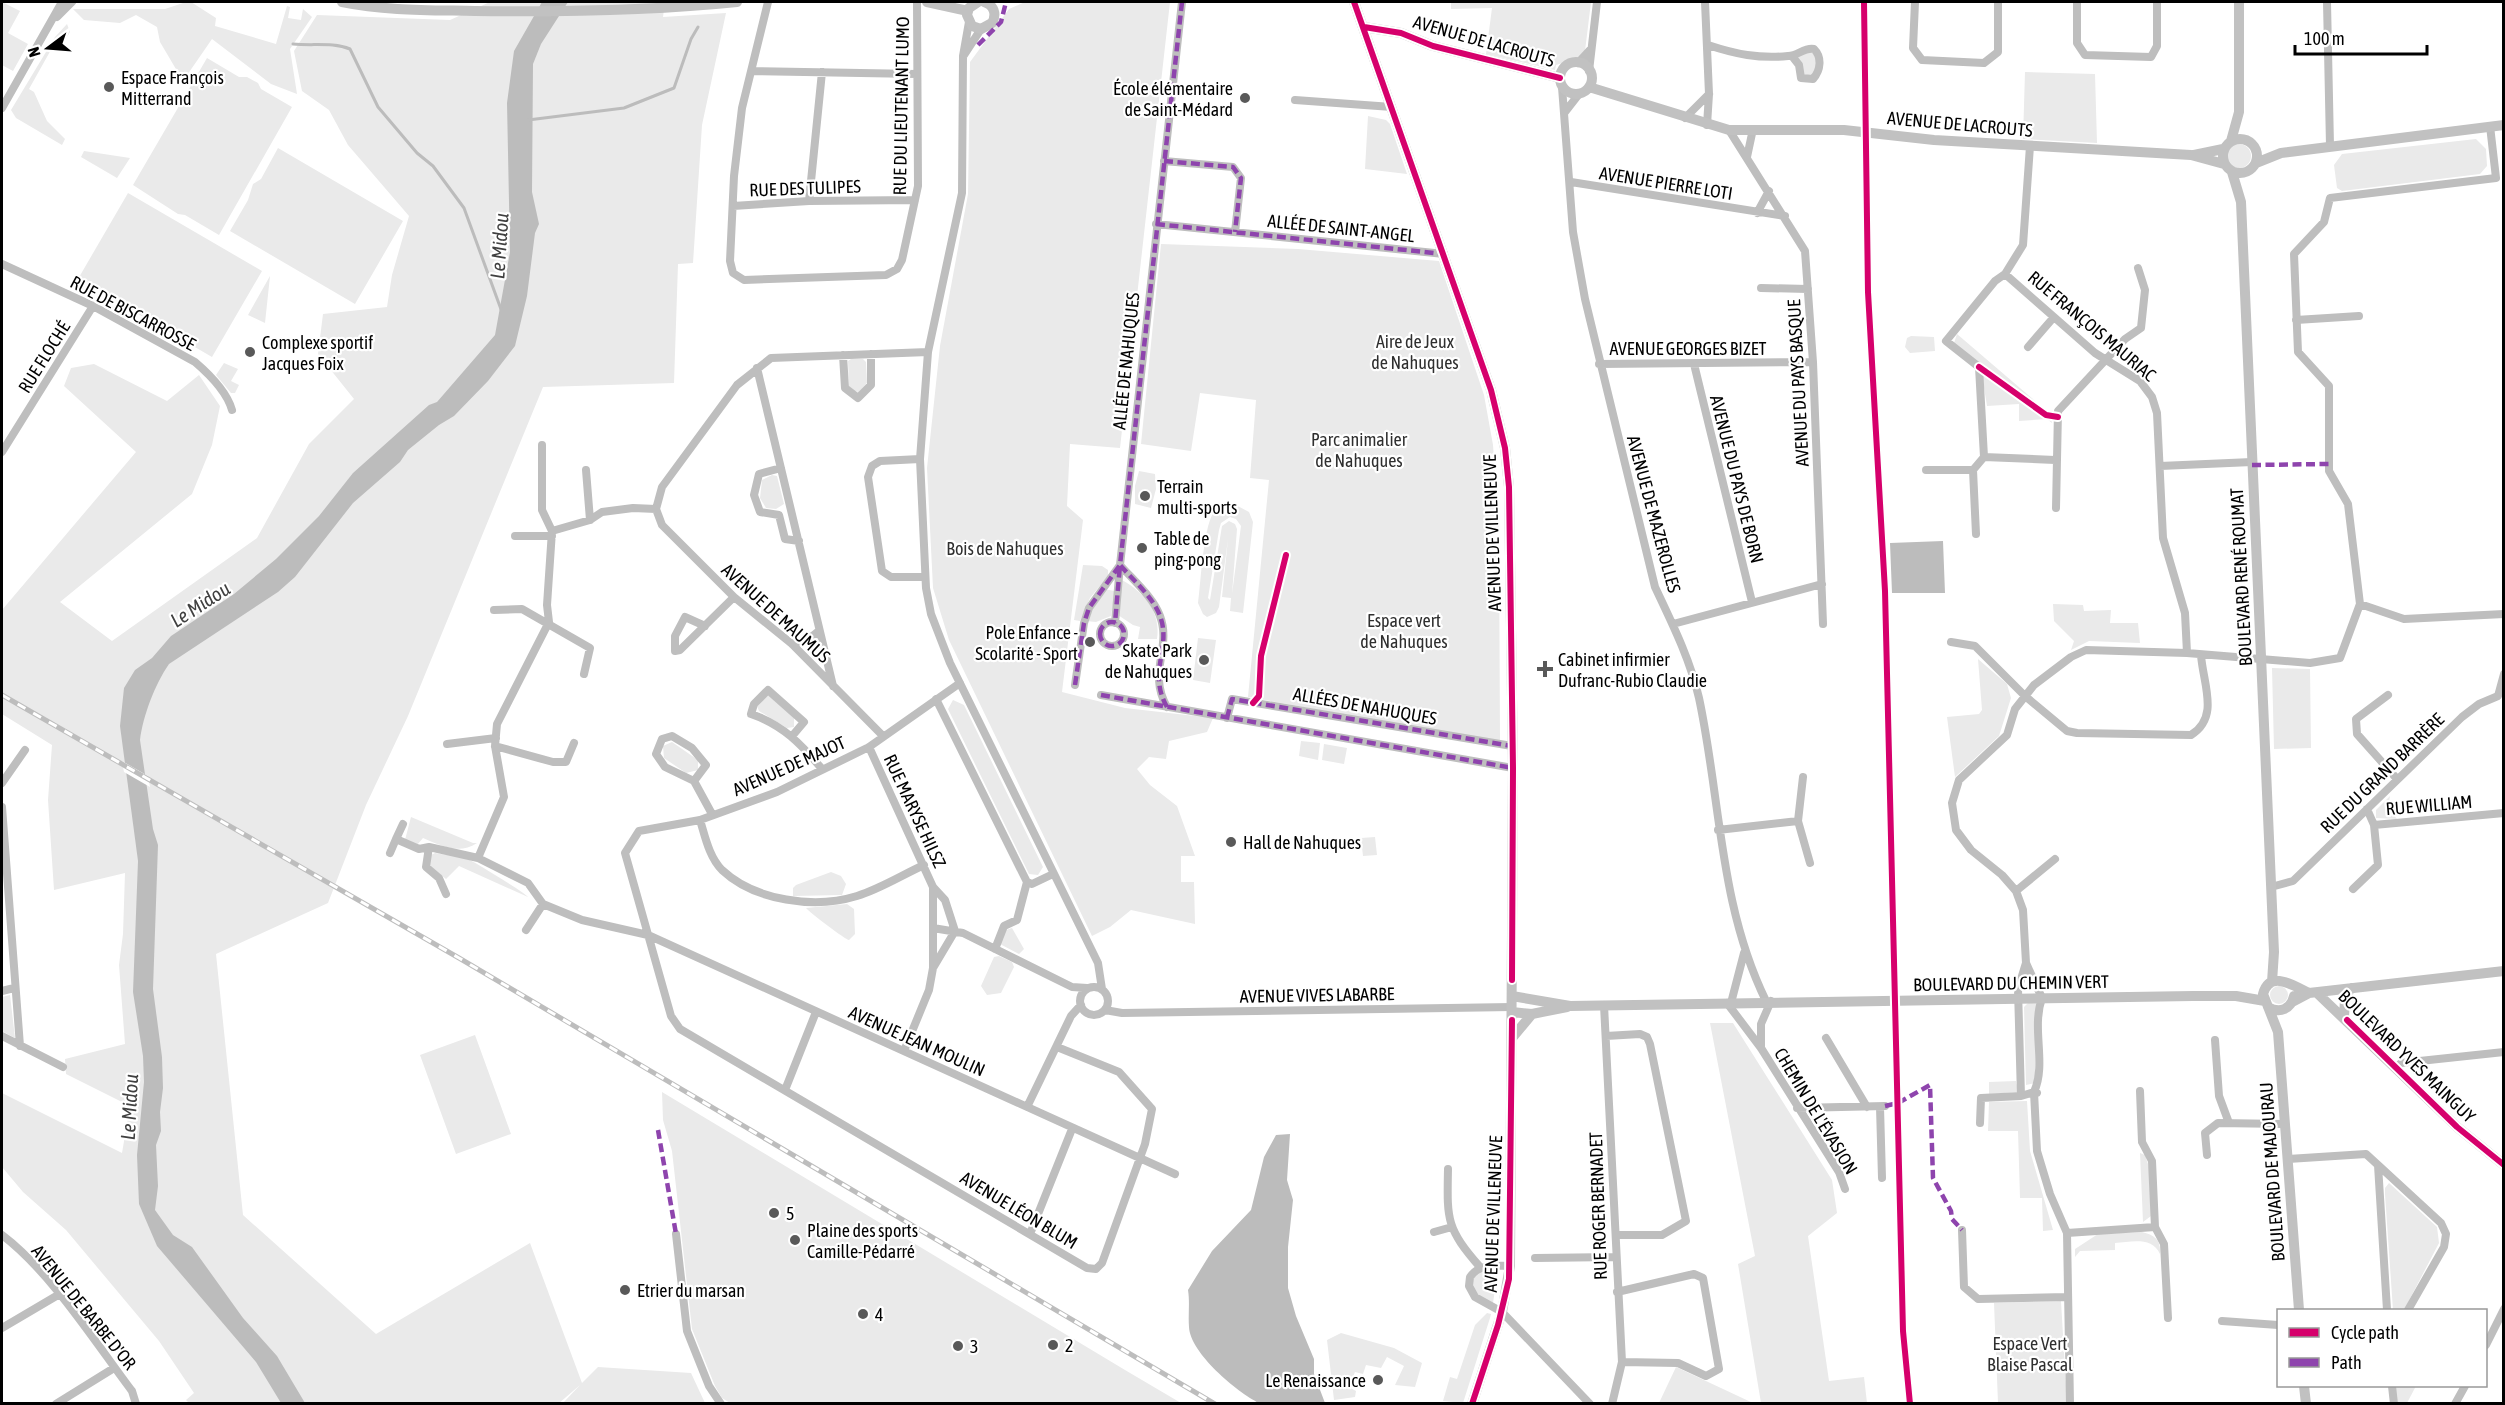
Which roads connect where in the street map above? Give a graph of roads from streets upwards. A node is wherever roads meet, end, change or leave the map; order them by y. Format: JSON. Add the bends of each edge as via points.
{"nodes":[{"id":1,"x":62,"y":2,"type":"edge"},
{"id":2,"x":72,"y":2,"type":"edge"},
{"id":3,"x":342,"y":2,"type":"edge"},
{"id":4,"x":737,"y":2,"type":"edge"},
{"id":5,"x":768,"y":2,"type":"edge"},
{"id":6,"x":917,"y":2,"type":"edge"},
{"id":7,"x":927,"y":2,"type":"edge"},
{"id":8,"x":984,"y":2,"type":"edge"},
{"id":9,"x":1182,"y":2,"type":"edge"},
{"id":10,"x":1354,"y":2,"type":"edge"},
{"id":11,"x":1597,"y":2,"type":"edge"},
{"id":12,"x":1705,"y":2,"type":"edge"},
{"id":13,"x":1915,"y":2,"type":"edge"},
{"id":14,"x":1998,"y":2,"type":"edge"},
{"id":15,"x":2077,"y":2,"type":"edge"},
{"id":16,"x":2157,"y":2,"type":"edge"},
{"id":17,"x":2239,"y":2,"type":"edge"},
{"id":18,"x":2327,"y":2,"type":"edge"},
{"id":19,"x":715,"y":3,"type":"edge"},
{"id":20,"x":406,"y":5,"type":"edge"},
{"id":21,"x":997,"y":6,"type":"edge"},
{"id":22,"x":971,"y":8,"type":"edge"},
{"id":23,"x":54,"y":20,"type":"junction"},
{"id":24,"x":1364,"y":27,"type":"junction"},
{"id":25,"x":981,"y":29,"type":"junction"},
{"id":26,"x":1708,"y":45,"type":"junction"},
{"id":27,"x":1590,"y":50,"type":"junction"},
{"id":28,"x":963,"y":56,"type":"junction"},
{"id":29,"x":1792,"y":56,"type":"junction"},
{"id":30,"x":1578,"y":63,"type":"junction"},
{"id":31,"x":1589,"y":70,"type":"junction"},
{"id":32,"x":752,"y":71,"type":"junction"},
{"id":33,"x":822,"y":72,"type":"junction"},
{"id":34,"x":917,"y":74,"type":"junction"},
{"id":35,"x":1561,"y":83,"type":"junction"},
{"id":36,"x":1589,"y":87,"type":"junction"},
{"id":37,"x":1579,"y":94,"type":"junction"},
{"id":38,"x":1709,"y":94,"type":"junction"},
{"id":39,"x":1295,"y":100,"type":"dead end"},
{"id":40,"x":1392,"y":107,"type":"junction"},
{"id":41,"x":2,"y":108,"type":"edge"},
{"id":42,"x":1565,"y":112,"type":"junction"},
{"id":43,"x":2239,"y":112,"type":"junction"},
{"id":44,"x":1685,"y":118,"type":"junction"},
{"id":45,"x":1707,"y":125,"type":"junction"},
{"id":46,"x":2504,"y":125,"type":"edge"},
{"id":47,"x":2490,"y":126,"type":"junction"},
{"id":48,"x":1753,"y":129,"type":"junction"},
{"id":49,"x":1730,"y":130,"type":"junction"},
{"id":50,"x":2227,"y":145,"type":"junction"},
{"id":51,"x":2252,"y":145,"type":"junction"},
{"id":52,"x":2030,"y":146,"type":"junction"},
{"id":53,"x":2330,"y":146,"type":"junction"},
{"id":54,"x":2281,"y":153,"type":"junction"},
{"id":55,"x":2191,"y":155,"type":"junction"},
{"id":56,"x":1747,"y":157,"type":"junction"},
{"id":57,"x":1164,"y":160,"type":"junction"},
{"id":58,"x":2256,"y":163,"type":"junction"},
{"id":59,"x":2224,"y":164,"type":"junction"},
{"id":60,"x":2232,"y":172,"type":"junction"},
{"id":61,"x":2248,"y":172,"type":"junction"},
{"id":62,"x":2500,"y":178,"type":"edge"},
{"id":63,"x":1571,"y":182,"type":"junction"},
{"id":64,"x":1769,"y":191,"type":"junction"},
{"id":65,"x":915,"y":200,"type":"junction"},
{"id":66,"x":809,"y":201,"type":"junction"},
{"id":67,"x":2241,"y":202,"type":"junction"},
{"id":68,"x":733,"y":206,"type":"junction"},
{"id":69,"x":1757,"y":213,"type":"junction"},
{"id":70,"x":1785,"y":216,"type":"junction"},
{"id":71,"x":1156,"y":224,"type":"junction"},
{"id":72,"x":1235,"y":232,"type":"junction"},
{"id":73,"x":1444,"y":254,"type":"junction"},
{"id":74,"x":2,"y":264,"type":"edge"},
{"id":75,"x":2138,"y":268,"type":"dead end"},
{"id":76,"x":2005,"y":274,"type":"junction"},
{"id":77,"x":1761,"y":288,"type":"dead end"},
{"id":78,"x":1808,"y":289,"type":"junction"},
{"id":79,"x":93,"y":306,"type":"junction"},
{"id":80,"x":2359,"y":316,"type":"dead end"},
{"id":81,"x":2054,"y":317,"type":"junction"},
{"id":82,"x":2296,"y":320,"type":"junction"},
{"id":83,"x":2028,"y":347,"type":"dead end"},
{"id":84,"x":928,"y":352,"type":"junction"},
{"id":85,"x":871,"y":354,"type":"junction"},
{"id":86,"x":843,"y":355,"type":"junction"},
{"id":87,"x":2106,"y":359,"type":"junction"},
{"id":88,"x":1813,"y":362,"type":"junction"},
{"id":89,"x":1599,"y":364,"type":"junction"},
{"id":90,"x":1694,"y":364,"type":"junction"},
{"id":91,"x":757,"y":368,"type":"junction"},
{"id":92,"x":232,"y":411,"type":"dead end"},
{"id":93,"x":542,"y":445,"type":"dead end"},
{"id":94,"x":2,"y":454,"type":"edge"},
{"id":95,"x":1984,"y":457,"type":"junction"},
{"id":96,"x":920,"y":459,"type":"junction"},
{"id":97,"x":2055,"y":460,"type":"junction"},
{"id":98,"x":2252,"y":462,"type":"junction"},
{"id":99,"x":2160,"y":466,"type":"junction"},
{"id":100,"x":781,"y":468,"type":"junction"},
{"id":101,"x":586,"y":470,"type":"dead end"},
{"id":102,"x":1926,"y":470,"type":"dead end"},
{"id":103,"x":1973,"y":470,"type":"junction"},
{"id":104,"x":2056,"y":508,"type":"dead end"},
{"id":105,"x":656,"y":509,"type":"junction"},
{"id":106,"x":590,"y":519,"type":"junction"},
{"id":107,"x":552,"y":533,"type":"junction"},
{"id":108,"x":1976,"y":534,"type":"dead end"},
{"id":109,"x":515,"y":536,"type":"dead end"},
{"id":110,"x":799,"y":541,"type":"junction"},
{"id":111,"x":1120,"y":565,"type":"junction"},
{"id":112,"x":925,"y":577,"type":"junction"},
{"id":113,"x":1822,"y":584,"type":"junction"},
{"id":114,"x":734,"y":597,"type":"junction"},
{"id":115,"x":1752,"y":602,"type":"junction"},
{"id":116,"x":2360,"y":604,"type":"junction"},
{"id":117,"x":494,"y":610,"type":"dead end"},
{"id":118,"x":2504,"y":614,"type":"edge"},
{"id":119,"x":549,"y":622,"type":"junction"},
{"id":120,"x":1115,"y":623,"type":"dead end"},
{"id":121,"x":1673,"y":624,"type":"junction"},
{"id":122,"x":1824,"y":624,"type":"dead end"},
{"id":123,"x":705,"y":626,"type":"junction"},
{"id":124,"x":819,"y":631,"type":"junction"},
{"id":125,"x":1950,"y":642,"type":"dead end"},
{"id":126,"x":792,"y":644,"type":"junction"},
{"id":127,"x":2187,"y":653,"type":"junction"},
{"id":128,"x":2201,"y":655,"type":"junction"},
{"id":129,"x":2261,"y":659,"type":"junction"},
{"id":130,"x":2504,"y":674,"type":"edge"},
{"id":131,"x":584,"y":675,"type":"dead end"},
{"id":132,"x":960,"y":683,"type":"junction"},
{"id":133,"x":1075,"y":685,"type":"dead end"},
{"id":134,"x":833,"y":686,"type":"junction"},
{"id":135,"x":1101,"y":695,"type":"dead end"},
{"id":136,"x":2388,"y":695,"type":"dead end"},
{"id":137,"x":2025,"y":696,"type":"junction"},
{"id":138,"x":2501,"y":696,"type":"edge"},
{"id":139,"x":936,"y":699,"type":"junction"},
{"id":140,"x":1167,"y":707,"type":"junction"},
{"id":141,"x":1227,"y":718,"type":"junction"},
{"id":142,"x":793,"y":735,"type":"junction"},
{"id":143,"x":883,"y":736,"type":"junction"},
{"id":144,"x":496,"y":742,"type":"junction"},
{"id":145,"x":574,"y":743,"type":"dead end"},
{"id":146,"x":447,"y":744,"type":"dead end"},
{"id":147,"x":1512,"y":746,"type":"junction"},
{"id":148,"x":869,"y":747,"type":"junction"},
{"id":149,"x":25,"y":750,"type":"dead end"},
{"id":150,"x":1513,"y":768,"type":"junction"},
{"id":151,"x":822,"y":769,"type":"junction"},
{"id":152,"x":1803,"y":777,"type":"dead end"},
{"id":153,"x":2397,"y":779,"type":"junction"},
{"id":154,"x":694,"y":781,"type":"junction"},
{"id":155,"x":2,"y":783,"type":"edge"},
{"id":156,"x":2,"y":807,"type":"edge"},
{"id":157,"x":2367,"y":809,"type":"junction"},
{"id":158,"x":2504,"y":813,"type":"edge"},
{"id":159,"x":712,"y":814,"type":"junction"},
{"id":160,"x":700,"y":820,"type":"junction"},
{"id":161,"x":1798,"y":821,"type":"junction"},
{"id":162,"x":403,"y":824,"type":"dead end"},
{"id":163,"x":2374,"y":825,"type":"junction"},
{"id":164,"x":2,"y":826,"type":"edge"},
{"id":165,"x":1718,"y":830,"type":"junction"},
{"id":166,"x":396,"y":839,"type":"junction"},
{"id":167,"x":429,"y":847,"type":"junction"},
{"id":168,"x":390,"y":853,"type":"dead end"},
{"id":169,"x":478,"y":858,"type":"junction"},
{"id":170,"x":2055,"y":859,"type":"dead end"},
{"id":171,"x":1810,"y":863,"type":"dead end"},
{"id":172,"x":924,"y":864,"type":"junction"},
{"id":173,"x":1053,"y":874,"type":"junction"},
{"id":174,"x":1027,"y":882,"type":"junction"},
{"id":175,"x":933,"y":887,"type":"junction"},
{"id":176,"x":2271,"y":887,"type":"junction"},
{"id":177,"x":2353,"y":889,"type":"dead end"},
{"id":178,"x":2016,"y":891,"type":"junction"},
{"id":179,"x":446,"y":894,"type":"dead end"},
{"id":180,"x":543,"y":904,"type":"junction"},
{"id":181,"x":933,"y":928,"type":"junction"},
{"id":182,"x":526,"y":930,"type":"dead end"},
{"id":183,"x":955,"y":931,"type":"junction"},
{"id":184,"x":648,"y":935,"type":"junction"},
{"id":185,"x":994,"y":949,"type":"junction"},
{"id":186,"x":1744,"y":953,"type":"junction"},
{"id":187,"x":1098,"y":963,"type":"junction"},
{"id":188,"x":2026,"y":963,"type":"junction"},
{"id":189,"x":933,"y":968,"type":"junction"},
{"id":190,"x":2504,"y":971,"type":"edge"},
{"id":191,"x":2277,"y":984,"type":"junction"},
{"id":192,"x":1072,"y":987,"type":"junction"},
{"id":193,"x":14,"y":988,"type":"junction"},
{"id":194,"x":1090,"y":988,"type":"junction"},
{"id":195,"x":2351,"y":988,"type":"junction"},
{"id":196,"x":1102,"y":989,"type":"junction"},
{"id":197,"x":2,"y":991,"type":"edge"},
{"id":198,"x":2313,"y":993,"type":"junction"},
{"id":199,"x":2236,"y":996,"type":"junction"},
{"id":200,"x":2019,"y":998,"type":"junction"},
{"id":201,"x":2042,"y":998,"type":"junction"},
{"id":202,"x":1108,"y":999,"type":"junction"},
{"id":203,"x":1768,"y":1001,"type":"junction"},
{"id":204,"x":1080,"y":1002,"type":"junction"},
{"id":205,"x":1729,"y":1003,"type":"junction"},
{"id":206,"x":2266,"y":1004,"type":"junction"},
{"id":207,"x":1512,"y":1005,"type":"junction"},
{"id":208,"x":1604,"y":1005,"type":"junction"},
{"id":209,"x":2290,"y":1005,"type":"junction"},
{"id":210,"x":1570,"y":1006,"type":"junction"},
{"id":211,"x":1105,"y":1010,"type":"junction"},
{"id":212,"x":816,"y":1012,"type":"junction"},
{"id":213,"x":1122,"y":1013,"type":"junction"},
{"id":214,"x":1089,"y":1014,"type":"junction"},
{"id":215,"x":1532,"y":1014,"type":"junction"},
{"id":216,"x":1071,"y":1016,"type":"junction"},
{"id":217,"x":2344,"y":1018,"type":"junction"},
{"id":218,"x":2278,"y":1032,"type":"junction"},
{"id":219,"x":2,"y":1036,"type":"edge"},
{"id":220,"x":1606,"y":1036,"type":"junction"},
{"id":221,"x":1512,"y":1038,"type":"junction"},
{"id":222,"x":1826,"y":1038,"type":"dead end"},
{"id":223,"x":2215,"y":1040,"type":"dead end"},
{"id":224,"x":20,"y":1046,"type":"junction"},
{"id":225,"x":1057,"y":1047,"type":"junction"},
{"id":226,"x":1761,"y":1048,"type":"junction"},
{"id":227,"x":904,"y":1052,"type":"junction"},
{"id":228,"x":2504,"y":1052,"type":"edge"},
{"id":229,"x":63,"y":1067,"type":"dead end"},
{"id":230,"x":2395,"y":1068,"type":"junction"},
{"id":231,"x":785,"y":1090,"type":"junction"},
{"id":232,"x":2140,"y":1091,"type":"dead end"},
{"id":233,"x":2036,"y":1092,"type":"junction"},
{"id":234,"x":2022,"y":1096,"type":"junction"},
{"id":235,"x":1027,"y":1107,"type":"junction"},
{"id":236,"x":1867,"y":1107,"type":"junction"},
{"id":237,"x":1797,"y":1108,"type":"junction"},
{"id":238,"x":1980,"y":1123,"type":"dead end"},
{"id":239,"x":2229,"y":1123,"type":"junction"},
{"id":240,"x":2285,"y":1124,"type":"junction"},
{"id":241,"x":1072,"y":1128,"type":"junction"},
{"id":242,"x":2207,"y":1155,"type":"dead end"},
{"id":243,"x":1139,"y":1159,"type":"junction"},
{"id":244,"x":2288,"y":1159,"type":"junction"},
{"id":245,"x":2378,"y":1165,"type":"junction"},
{"id":246,"x":2504,"y":1165,"type":"edge"},
{"id":247,"x":1448,"y":1169,"type":"dead end"},
{"id":248,"x":1175,"y":1174,"type":"dead end"},
{"id":249,"x":1882,"y":1179,"type":"dead end"},
{"id":250,"x":1845,"y":1189,"type":"dead end"},
{"id":251,"x":1452,"y":1227,"type":"junction"},
{"id":252,"x":2155,"y":1227,"type":"junction"},
{"id":253,"x":1962,"y":1230,"type":"dead end"},
{"id":254,"x":1434,"y":1232,"type":"dead end"},
{"id":255,"x":2067,"y":1233,"type":"junction"},
{"id":256,"x":676,"y":1234,"type":"dead end"},
{"id":257,"x":1030,"y":1234,"type":"junction"},
{"id":258,"x":2,"y":1235,"type":"edge"},
{"id":259,"x":1616,"y":1235,"type":"junction"},
{"id":260,"x":1616,"y":1257,"type":"junction"},
{"id":261,"x":1535,"y":1258,"type":"dead end"},
{"id":262,"x":1510,"y":1266,"type":"junction"},
{"id":263,"x":1480,"y":1267,"type":"junction"},
{"id":264,"x":1617,"y":1292,"type":"junction"},
{"id":265,"x":58,"y":1295,"type":"junction"},
{"id":266,"x":2067,"y":1297,"type":"junction"},
{"id":267,"x":2299,"y":1309,"type":"edge"},
{"id":268,"x":2387,"y":1309,"type":"edge"},
{"id":269,"x":2409,"y":1309,"type":"edge"},
{"id":270,"x":2504,"y":1309,"type":"edge"},
{"id":271,"x":1502,"y":1312,"type":"junction"},
{"id":272,"x":2168,"y":1318,"type":"dead end"},
{"id":273,"x":2222,"y":1321,"type":"dead end"},
{"id":274,"x":2277,"y":1324,"type":"edge"},
{"id":275,"x":2,"y":1329,"type":"edge"},
{"id":276,"x":2487,"y":1343,"type":"edge"},
{"id":277,"x":1622,"y":1362,"type":"junction"},
{"id":278,"x":114,"y":1368,"type":"junction"},
{"id":279,"x":2304,"y":1387,"type":"edge"},
{"id":280,"x":2392,"y":1387,"type":"edge"},
{"id":281,"x":2464,"y":1387,"type":"edge"},
{"id":282,"x":56,"y":1404,"type":"edge"},
{"id":283,"x":136,"y":1404,"type":"edge"},
{"id":284,"x":721,"y":1404,"type":"edge"},
{"id":285,"x":1472,"y":1404,"type":"edge"},
{"id":286,"x":1590,"y":1404,"type":"edge"},
{"id":287,"x":1612,"y":1404,"type":"edge"},
{"id":288,"x":2070,"y":1404,"type":"edge"},
{"id":289,"x":2306,"y":1404,"type":"edge"},
{"id":290,"x":2394,"y":1404,"type":"edge"},
{"id":291,"x":2455,"y":1404,"type":"edge"}],
"edges":[{"from":1,"to":23,"type":"street"},
{"from":2,"to":23,"type":"street"},
{"from":3,"to":20,"type":"street"},
{"from":4,"to":19,"type":"street"},
{"from":5,"to":32,"type":"street","name":"RUE DU LIEUTENANT LUMO"},
{"from":6,"to":34,"type":"street","name":"RUE DU LIEUTENANT LUMO"},
{"from":7,"to":22,"type":"street"},
{"from":8,"to":21,"type":"street"},
{"from":9,"to":57,"type":"street","name":"ALLÉE DE NAHUQUES"},
{"from":10,"to":24,"type":"street","name":"AVENUE DE VILLENEUVE"},
{"from":11,"to":27,"type":"street"},
{"from":12,"to":26,"type":"street"},
{"from":13,"to":14,"type":"street","via":[[1913,48],[1922,60],[1984,63],[1998,52]]},
{"from":15,"to":16,"type":"street","via":[[2077,43],[2085,55],[2117,57],[2151,57],[2157,46]]},
{"from":17,"to":43,"type":"street"},
{"from":18,"to":53,"type":"street"},
{"from":19,"to":20,"type":"street","via":[[577,11]]},
{"from":21,"to":25,"type":"street","via":[[992,23]]},
{"from":22,"to":25,"type":"street"},
{"from":22,"to":28,"type":"street"},
{"from":23,"to":41,"type":"street"},
{"from":24,"to":35,"type":"street","name":"AVENUE DE LACROUTS","via":[[1401,33]]},
{"from":24,"to":40,"type":"street","name":"AVENUE DE VILLENEUVE"},
{"from":25,"to":28,"type":"street"},
{"from":26,"to":29,"type":"street","via":[[1742,56]]},
{"from":26,"to":38,"type":"street"},
{"from":27,"to":30,"type":"street"},
{"from":27,"to":31,"type":"street"},
{"from":28,"to":84,"type":"street","via":[[962,193]]},
{"from":29,"to":29,"type":"street","via":[[1806,49],[1816,50],[1820,64],[1817,75],[1804,80]]},
{"from":30,"to":31,"type":"street"},
{"from":30,"to":35,"type":"street","via":[[1565,66]]},
{"from":31,"to":36,"type":"street"},
{"from":32,"to":33,"type":"street"},
{"from":32,"to":68,"type":"street","name":"RUE DU LIEUTENANT LUMO","via":[[742,108]]},
{"from":33,"to":34,"type":"street"},
{"from":33,"to":66,"type":"street"},
{"from":34,"to":65,"type":"street","name":"RUE DU LIEUTENANT LUMO"},
{"from":35,"to":37,"type":"street","via":[[1571,94]]},
{"from":35,"to":42,"type":"street","name":"AVENUE DE MAZEROLLES"},
{"from":36,"to":37,"type":"street"},
{"from":36,"to":44,"type":"street","name":"AVENUE DE LACROUTS"},
{"from":37,"to":42,"type":"street"},
{"from":38,"to":44,"type":"street"},
{"from":38,"to":45,"type":"street"},
{"from":39,"to":40,"type":"street"},
{"from":40,"to":73,"type":"street","name":"AVENUE DE VILLENEUVE"},
{"from":42,"to":63,"type":"street","name":"AVENUE DE MAZEROLLES"},
{"from":43,"to":50,"type":"street"},
{"from":43,"to":51,"type":"street"},
{"from":44,"to":45,"type":"street","name":"AVENUE DE LACROUTS"},
{"from":45,"to":49,"type":"street","name":"AVENUE DE LACROUTS"},
{"from":46,"to":47,"type":"street"},
{"from":47,"to":53,"type":"street"},
{"from":47,"to":62,"type":"street"},
{"from":48,"to":49,"type":"street","name":"AVENUE DE LACROUTS"},
{"from":48,"to":52,"type":"street","name":"AVENUE DE LACROUTS","via":[[1844,130]]},
{"from":48,"to":56,"type":"street"},
{"from":49,"to":56,"type":"street","name":"AVENUE DU PAYS BASQUE"},
{"from":50,"to":51,"type":"street"},
{"from":50,"to":55,"type":"street","name":"AVENUE DE LACROUTS"},
{"from":50,"to":59,"type":"street"},
{"from":51,"to":54,"type":"street"},
{"from":51,"to":58,"type":"street"},
{"from":52,"to":55,"type":"street","name":"AVENUE DE LACROUTS"},
{"from":52,"to":76,"type":"street","via":[[2023,245]]},
{"from":53,"to":54,"type":"street"},
{"from":54,"to":58,"type":"street"},
{"from":55,"to":59,"type":"street","name":"AVENUE DE LACROUTS"},
{"from":56,"to":64,"type":"street","name":"AVENUE DU PAYS BASQUE"},
{"from":57,"to":71,"type":"street","name":"ALLÉE DE NAHUQUES"},
{"from":57,"to":72,"type":"street","via":[[1233,167],[1241,178]]},
{"from":58,"to":61,"type":"street"},
{"from":59,"to":60,"type":"street"},
{"from":60,"to":61,"type":"street"},
{"from":60,"to":67,"type":"street","name":"BOULEVARD RENÉ ROUMAT"},
{"from":61,"to":67,"type":"street","name":"BOULEVARD RENÉ ROUMAT"},
{"from":62,"to":82,"type":"street","via":[[2330,198],[2324,222],[2294,254]]},
{"from":63,"to":69,"type":"street","name":"AVENUE PIERRE LOTI"},
{"from":63,"to":89,"type":"street","name":"AVENUE DE MAZEROLLES","via":[[1573,232]]},
{"from":64,"to":69,"type":"street"},
{"from":64,"to":70,"type":"street","name":"AVENUE DU PAYS BASQUE"},
{"from":65,"to":66,"type":"street","name":"RUE DES TULIPES"},
{"from":65,"to":68,"type":"street","name":"RUE DU LIEUTENANT LUMO","via":[[897,269],[886,275],[808,278],[744,280],[733,273]]},
{"from":66,"to":68,"type":"street","name":"RUE DES TULIPES"},
{"from":67,"to":98,"type":"street","name":"BOULEVARD RENÉ ROUMAT"},
{"from":69,"to":70,"type":"street","name":"AVENUE PIERRE LOTI"},
{"from":70,"to":78,"type":"street","name":"AVENUE DU PAYS BASQUE","via":[[1805,251]]},
{"from":71,"to":72,"type":"street","name":"ALLÉE DE SAINT-ANGEL"},
{"from":71,"to":111,"type":"street","name":"ALLÉE DE NAHUQUES"},
{"from":72,"to":73,"type":"street","name":"ALLÉE DE SAINT-ANGEL"},
{"from":73,"to":147,"type":"street","name":"AVENUE DE VILLENEUVE","via":[[1491,390],[1505,448],[1509,487]]},
{"from":74,"to":79,"type":"street","name":"RUE DE BISCARROSSE"},
{"from":75,"to":87,"type":"street","via":[[2145,290],[2141,328]]},
{"from":76,"to":81,"type":"street","name":"RUE FRANÇOIS MAURIAC"},
{"from":76,"to":95,"type":"street","via":[[1947,341],[1979,367]]},
{"from":77,"to":78,"type":"street"},
{"from":78,"to":88,"type":"street","name":"AVENUE DU PAYS BASQUE"},
{"from":79,"to":92,"type":"street","name":"RUE DE BISCARROSSE","via":[[195,362],[208,374]]},
{"from":79,"to":94,"type":"street","name":"RUE FLOCHÉ"},
{"from":80,"to":82,"type":"street"},
{"from":81,"to":83,"type":"street"},
{"from":81,"to":87,"type":"street","name":"RUE FRANÇOIS MAURIAC"},
{"from":82,"to":116,"type":"street","via":[[2298,352],[2329,386],[2329,471],[2348,504]]},
{"from":84,"to":85,"type":"street"},
{"from":84,"to":96,"type":"street"},
{"from":85,"to":86,"type":"street"},
{"from":85,"to":86,"type":"street","via":[[871,385],[858,398],[845,388]]},
{"from":86,"to":91,"type":"street","via":[[771,358]]},
{"from":87,"to":97,"type":"street","via":[[2058,411]]},
{"from":87,"to":99,"type":"street","name":"RUE FRANÇOIS MAURIAC","via":[[2140,381],[2152,397],[2157,413]]},
{"from":88,"to":90,"type":"street","name":"AVENUE GEORGES BIZET"},
{"from":88,"to":113,"type":"street","name":"AVENUE DU PAYS BASQUE"},
{"from":89,"to":90,"type":"street","name":"AVENUE GEORGES BIZET"},
{"from":89,"to":121,"type":"street","name":"AVENUE DE MAZEROLLES","via":[[1655,587]]},
{"from":90,"to":115,"type":"street","name":"AVENUE DU PAYS DE BORN"},
{"from":91,"to":100,"type":"street"},
{"from":91,"to":105,"type":"street","via":[[736,385],[662,487]]},
{"from":93,"to":107,"type":"street","via":[[542,510]]},
{"from":95,"to":97,"type":"street"},
{"from":95,"to":103,"type":"street"},
{"from":96,"to":112,"type":"street"},
{"from":96,"to":112,"type":"street","via":[[880,461],[872,466],[868,477],[882,571],[891,577]]},
{"from":97,"to":104,"type":"street"},
{"from":98,"to":99,"type":"street"},
{"from":98,"to":129,"type":"street","name":"BOULEVARD RENÉ ROUMAT"},
{"from":99,"to":127,"type":"street","name":"RUE FRANÇOIS MAURIAC","via":[[2163,538],[2185,613]]},
{"from":100,"to":110,"type":"street"},
{"from":100,"to":110,"type":"street","via":[[759,474],[754,495],[760,512],[779,515],[785,539]]},
{"from":101,"to":106,"type":"street"},
{"from":102,"to":103,"type":"street"},
{"from":103,"to":108,"type":"street"},
{"from":105,"to":106,"type":"street","via":[[602,512]]},
{"from":105,"to":114,"type":"street","name":"AVENUE DE MAUMUS","via":[[662,525]]},
{"from":106,"to":107,"type":"street"},
{"from":107,"to":109,"type":"street"},
{"from":107,"to":119,"type":"street"},
{"from":110,"to":124,"type":"street"},
{"from":111,"to":120,"type":"street"},
{"from":111,"to":133,"type":"street","via":[[1089,608]]},
{"from":111,"to":140,"type":"street","via":[[1160,617],[1163,632],[1157,681]]},
{"from":112,"to":132,"type":"street","via":[[931,614]]},
{"from":113,"to":115,"type":"street"},
{"from":113,"to":122,"type":"street","name":"AVENUE DU PAYS BASQUE"},
{"from":114,"to":123,"type":"street"},
{"from":114,"to":126,"type":"street","name":"AVENUE DE MAUMUS"},
{"from":115,"to":121,"type":"street"},
{"from":116,"to":118,"type":"street","via":[[2404,619]]},
{"from":116,"to":129,"type":"street","via":[[2340,658],[2310,663]]},
{"from":117,"to":119,"type":"street","via":[[522,609]]},
{"from":119,"to":131,"type":"street","via":[[590,648]]},
{"from":119,"to":144,"type":"street","via":[[497,724]]},
{"from":121,"to":165,"type":"street","name":"AVENUE DE MAZEROLLES","via":[[1698,697]]},
{"from":123,"to":123,"type":"street","via":[[680,650],[675,651],[675,636],[685,617]]},
{"from":124,"to":126,"type":"street","via":[[805,642]]},
{"from":124,"to":134,"type":"street"},
{"from":125,"to":137,"type":"street","via":[[1975,646]]},
{"from":126,"to":134,"type":"street","name":"AVENUE DE MAUMUS"},
{"from":127,"to":128,"type":"street"},
{"from":127,"to":137,"type":"street","via":[[2086,650],[2052,671]]},
{"from":128,"to":129,"type":"street"},
{"from":128,"to":137,"type":"street","via":[[2207,716],[2202,728],[2191,735],[2067,731]]},
{"from":129,"to":176,"type":"street","name":"BOULEVARD RENÉ ROUMAT"},
{"from":130,"to":138,"type":"street","name":"RUE DU GRAND BARRÈRE"},
{"from":132,"to":139,"type":"street","name":"AVENUE DE MAJOT"},
{"from":132,"to":173,"type":"street"},
{"from":134,"to":143,"type":"street","name":"AVENUE DE MAUMUS"},
{"from":135,"to":140,"type":"street","name":"ALLÉES DE NAHUQUES"},
{"from":136,"to":153,"type":"street","via":[[2356,719],[2357,734]]},
{"from":137,"to":178,"type":"street","via":[[2015,709],[2007,735],[1959,780],[1952,803],[1956,830],[1971,850]]},
{"from":138,"to":153,"type":"street","name":"RUE DU GRAND BARRÈRE","via":[[2479,704],[2462,717]]},
{"from":139,"to":143,"type":"street","name":"AVENUE DE MAJOT"},
{"from":139,"to":174,"type":"street"},
{"from":140,"to":141,"type":"street","name":"ALLÉES DE NAHUQUES"},
{"from":141,"to":147,"type":"street","name":"ALLÉES DE NAHUQUES","via":[[1232,699]]},
{"from":141,"to":150,"type":"street","name":"ALLÉES DE NAHUQUES"},
{"from":142,"to":142,"type":"street","via":[[751,714],[754,704],[768,690],[804,722]]},
{"from":142,"to":151,"type":"street"},
{"from":143,"to":148,"type":"street","name":"AVENUE DE MAJOT"},
{"from":144,"to":145,"type":"street","via":[[553,762],[566,762]]},
{"from":144,"to":146,"type":"street"},
{"from":144,"to":169,"type":"street","via":[[504,797]]},
{"from":147,"to":150,"type":"street","name":"AVENUE DE VILLENEUVE"},
{"from":148,"to":151,"type":"street","name":"AVENUE DE MAJOT"},
{"from":148,"to":172,"type":"street","name":"RUE MARYSE HILSZ"},
{"from":149,"to":155,"type":"street"},
{"from":150,"to":207,"type":"street","name":"AVENUE DE VILLENEUVE"},
{"from":151,"to":159,"type":"street","name":"AVENUE DE MAJOT","via":[[777,792]]},
{"from":152,"to":161,"type":"street"},
{"from":153,"to":157,"type":"street","name":"RUE DU GRAND BARRÈRE"},
{"from":154,"to":154,"type":"street","via":[[665,767],[656,754],[662,739],[672,736],[693,748],[706,765]]},
{"from":154,"to":159,"type":"street"},
{"from":156,"to":164,"type":"street"},
{"from":157,"to":163,"type":"street","name":"RUE WILLIAM"},
{"from":157,"to":176,"type":"street","name":"RUE DU GRAND BARRÈRE","via":[[2293,881]]},
{"from":158,"to":163,"type":"street","name":"RUE WILLIAM"},
{"from":159,"to":160,"type":"street","name":"AVENUE DE MAJOT"},
{"from":160,"to":172,"type":"street","via":[[711,854],[723,870],[763,893],[799,903],[858,896]]},
{"from":160,"to":184,"type":"street","name":"AVENUE DE MAJOT","via":[[639,831],[625,853]]},
{"from":161,"to":165,"type":"street"},
{"from":161,"to":171,"type":"street"},
{"from":162,"to":166,"type":"street"},
{"from":163,"to":177,"type":"street","via":[[2378,866]]},
{"from":164,"to":193,"type":"street"},
{"from":165,"to":186,"type":"street","name":"AVENUE DE MAZEROLLES"},
{"from":166,"to":167,"type":"street","via":[[419,849]]},
{"from":166,"to":168,"type":"street"},
{"from":167,"to":169,"type":"street"},
{"from":167,"to":179,"type":"street","via":[[426,867],[440,878]]},
{"from":169,"to":180,"type":"street","via":[[528,883]]},
{"from":170,"to":178,"type":"street"},
{"from":172,"to":175,"type":"street","name":"RUE MARYSE HILSZ"},
{"from":173,"to":174,"type":"street","via":[[1032,884]]},
{"from":173,"to":187,"type":"street"},
{"from":174,"to":185,"type":"street","via":[[1017,920],[1004,926]]},
{"from":175,"to":181,"type":"street","name":"RUE MARYSE HILSZ"},
{"from":175,"to":183,"type":"street","name":"RUE MARYSE HILSZ","via":[[945,900]]},
{"from":176,"to":191,"type":"street","name":"BOULEVARD RENÉ ROUMAT"},
{"from":178,"to":188,"type":"street","via":[[2022,910]]},
{"from":180,"to":182,"type":"street"},
{"from":180,"to":184,"type":"street","name":"AVENUE JEAN MOULIN","via":[[582,920]]},
{"from":181,"to":183,"type":"street"},
{"from":181,"to":189,"type":"street","name":"RUE MARYSE HILSZ"},
{"from":183,"to":185,"type":"street"},
{"from":183,"to":189,"type":"street","name":"RUE MARYSE HILSZ"},
{"from":184,"to":212,"type":"street","name":"AVENUE JEAN MOULIN"},
{"from":184,"to":231,"type":"street","name":"AVENUE LÉON BLUM","via":[[671,1016],[680,1029]]},
{"from":185,"to":192,"type":"street"},
{"from":186,"to":203,"type":"street","name":"AVENUE DE MAZEROLLES"},
{"from":186,"to":205,"type":"street","name":"AVENUE DE MAZEROLLES"},
{"from":187,"to":194,"type":"street"},
{"from":187,"to":196,"type":"street"},
{"from":188,"to":200,"type":"street"},
{"from":188,"to":201,"type":"street"},
{"from":189,"to":227,"type":"street","name":"RUE MARYSE HILSZ","via":[[929,990]]},
{"from":190,"to":195,"type":"street"},
{"from":191,"to":198,"type":"street"},
{"from":191,"to":199,"type":"street","name":"BOULEVARD DU CHEMIN VERT"},
{"from":191,"to":206,"type":"street"},
{"from":191,"to":209,"type":"street","via":[[2294,993]]},
{"from":192,"to":194,"type":"street"},
{"from":192,"to":204,"type":"street"},
{"from":193,"to":197,"type":"street"},
{"from":193,"to":224,"type":"street"},
{"from":194,"to":196,"type":"street"},
{"from":194,"to":204,"type":"street"},
{"from":195,"to":198,"type":"street"},
{"from":195,"to":217,"type":"street","via":[[2344,1003]]},
{"from":196,"to":202,"type":"street"},
{"from":198,"to":209,"type":"street"},
{"from":198,"to":217,"type":"street","name":"BOULEVARD YVES MAINGUY"},
{"from":199,"to":201,"type":"street","name":"BOULEVARD DU CHEMIN VERT"},
{"from":199,"to":206,"type":"street","name":"BOULEVARD DU CHEMIN VERT"},
{"from":200,"to":201,"type":"street","name":"BOULEVARD DU CHEMIN VERT"},
{"from":200,"to":203,"type":"street","name":"BOULEVARD DU CHEMIN VERT"},
{"from":200,"to":234,"type":"street"},
{"from":201,"to":233,"type":"street","via":[[2037,1012]]},
{"from":202,"to":211,"type":"street"},
{"from":202,"to":213,"type":"street"},
{"from":203,"to":205,"type":"street","name":"BOULEVARD DU CHEMIN VERT"},
{"from":203,"to":226,"type":"street","name":"CHEMIN DE L'ÉVASION","via":[[1761,1024]]},
{"from":204,"to":214,"type":"street"},
{"from":204,"to":216,"type":"street"},
{"from":205,"to":208,"type":"street","name":"BOULEVARD DU CHEMIN VERT"},
{"from":205,"to":226,"type":"street","name":"CHEMIN DE L'ÉVASION"},
{"from":206,"to":209,"type":"street","name":"BOULEVARD DU CHEMIN VERT","via":[[2276,1011]]},
{"from":206,"to":218,"type":"street","name":"BOULEVARD DE MAJOURAU"},
{"from":207,"to":210,"type":"street","name":"BOULEVARD DU CHEMIN VERT"},
{"from":207,"to":213,"type":"street","name":"AVENUE VIVES LABARBE"},
{"from":207,"to":215,"type":"street","name":"BOULEVARD DU CHEMIN VERT"},
{"from":207,"to":221,"type":"street","name":"AVENUE DE VILLENEUVE"},
{"from":208,"to":210,"type":"street","name":"BOULEVARD DU CHEMIN VERT"},
{"from":208,"to":220,"type":"street","name":"RUE ROGER BERNADET"},
{"from":209,"to":218,"type":"street","name":"BOULEVARD DE MAJOURAU"},
{"from":210,"to":215,"type":"street","name":"BOULEVARD DU CHEMIN VERT"},
{"from":211,"to":213,"type":"street","name":"AVENUE VIVES LABARBE"},
{"from":211,"to":214,"type":"street"},
{"from":212,"to":227,"type":"street","name":"AVENUE JEAN MOULIN"},
{"from":212,"to":231,"type":"street"},
{"from":214,"to":216,"type":"street"},
{"from":215,"to":221,"type":"street"},
{"from":216,"to":225,"type":"street"},
{"from":217,"to":230,"type":"street","name":"BOULEVARD YVES MAINGUY"},
{"from":218,"to":240,"type":"street","name":"BOULEVARD DE MAJOURAU"},
{"from":219,"to":224,"type":"street"},
{"from":220,"to":259,"type":"street","name":"RUE ROGER BERNADET"},
{"from":220,"to":259,"type":"street","via":[[1647,1037],[1686,1221],[1662,1235]]},
{"from":221,"to":262,"type":"street","name":"AVENUE DE VILLENEUVE"},
{"from":222,"to":236,"type":"street"},
{"from":223,"to":239,"type":"street","via":[[2219,1096]]},
{"from":224,"to":229,"type":"street"},
{"from":225,"to":235,"type":"street"},
{"from":225,"to":243,"type":"street","name":"AVENUE LÉON BLUM","via":[[1119,1072],[1152,1109]]},
{"from":226,"to":237,"type":"street","name":"CHEMIN DE L'ÉVASION"},
{"from":227,"to":235,"type":"street","name":"AVENUE JEAN MOULIN"},
{"from":228,"to":230,"type":"street","via":[[2403,1063]]},
{"from":230,"to":246,"type":"street","name":"BOULEVARD YVES MAINGUY","via":[[2476,1145]]},
{"from":231,"to":257,"type":"street","name":"AVENUE LÉON BLUM"},
{"from":232,"to":252,"type":"street","via":[[2142,1142],[2152,1161]]},
{"from":233,"to":234,"type":"street"},
{"from":233,"to":255,"type":"street","via":[[2037,1151]]},
{"from":234,"to":238,"type":"street","via":[[1981,1098]]},
{"from":235,"to":241,"type":"street","name":"AVENUE JEAN MOULIN"},
{"from":236,"to":237,"type":"street"},
{"from":236,"to":249,"type":"street","via":[[1883,1107]]},
{"from":237,"to":250,"type":"street","name":"CHEMIN DE L'ÉVASION","via":[[1839,1172]]},
{"from":239,"to":240,"type":"street"},
{"from":239,"to":242,"type":"street","via":[[2218,1123],[2205,1133]]},
{"from":240,"to":244,"type":"street","name":"BOULEVARD DE MAJOURAU"},
{"from":241,"to":243,"type":"street","name":"AVENUE JEAN MOULIN"},
{"from":241,"to":257,"type":"street"},
{"from":243,"to":248,"type":"street","name":"AVENUE JEAN MOULIN"},
{"from":243,"to":257,"type":"street","name":"AVENUE LÉON BLUM","via":[[1102,1263],[1096,1269]]},
{"from":244,"to":245,"type":"street","via":[[2367,1154]]},
{"from":244,"to":267,"type":"street","name":"BOULEVARD DE MAJOURAU"},
{"from":245,"to":268,"type":"street"},
{"from":245,"to":269,"type":"street","via":[[2441,1223],[2446,1234],[2444,1247]]},
{"from":247,"to":251,"type":"street","via":[[1447,1203]]},
{"from":251,"to":254,"type":"street"},
{"from":251,"to":263,"type":"street","via":[[1456,1239]]},
{"from":252,"to":255,"type":"street"},
{"from":252,"to":272,"type":"street","via":[[2164,1244]]},
{"from":253,"to":266,"type":"street","via":[[1964,1287],[1978,1299]]},
{"from":255,"to":266,"type":"street"},
{"from":256,"to":284,"type":"street","via":[[687,1331],[709,1386]]},
{"from":258,"to":265,"type":"street","name":"AVENUE DE BARBE D'OR"},
{"from":259,"to":260,"type":"street","name":"RUE ROGER BERNADET"},
{"from":260,"to":261,"type":"street"},
{"from":260,"to":264,"type":"street","name":"RUE ROGER BERNADET"},
{"from":262,"to":263,"type":"street"},
{"from":262,"to":271,"type":"street","name":"AVENUE DE VILLENEUVE"},
{"from":263,"to":271,"type":"street","via":[[1470,1277],[1471,1292]]},
{"from":264,"to":277,"type":"street","name":"RUE ROGER BERNADET"},
{"from":264,"to":277,"type":"street","via":[[1694,1274],[1702,1278],[1719,1369],[1706,1376],[1678,1363]]},
{"from":265,"to":275,"type":"street"},
{"from":265,"to":278,"type":"street","name":"AVENUE DE BARBE D'OR"},
{"from":266,"to":288,"type":"street"},
{"from":270,"to":276,"type":"street"},
{"from":271,"to":285,"type":"street","name":"AVENUE DE VILLENEUVE"},
{"from":271,"to":286,"type":"street"},
{"from":273,"to":274,"type":"street"},
{"from":277,"to":287,"type":"street","name":"RUE ROGER BERNADET"},
{"from":278,"to":282,"type":"street"},
{"from":278,"to":283,"type":"street","name":"AVENUE DE BARBE D'OR","via":[[132,1391]]},
{"from":279,"to":289,"type":"street"},
{"from":280,"to":290,"type":"street"},
{"from":281,"to":291,"type":"street"}]}
